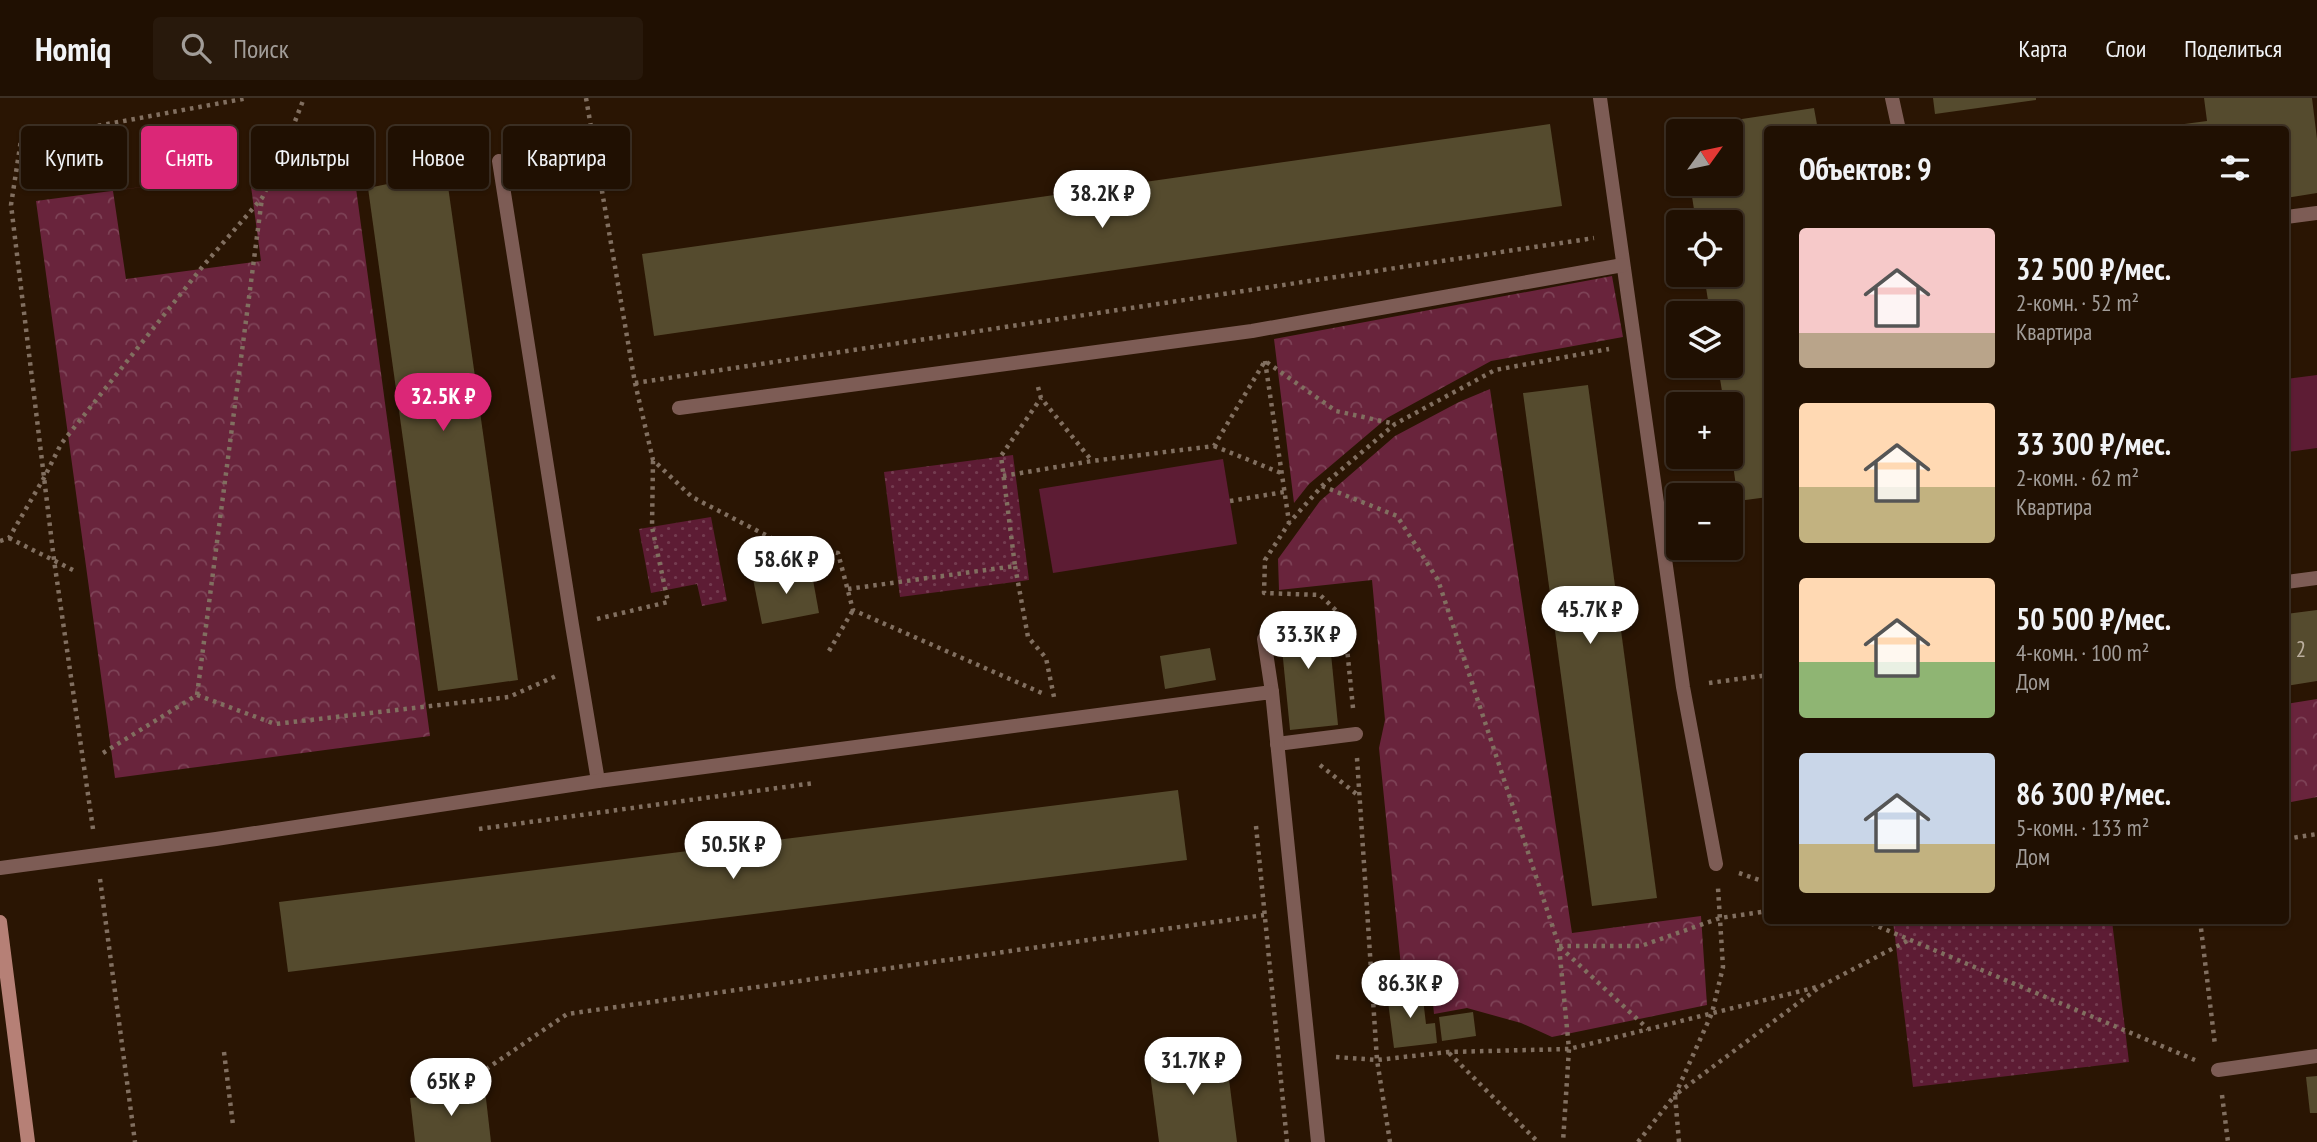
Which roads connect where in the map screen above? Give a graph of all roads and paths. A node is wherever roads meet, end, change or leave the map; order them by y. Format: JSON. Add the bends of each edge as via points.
{"nodes":[{"id":1,"x":248,"y":98,"type":"edge"},
{"id":2,"x":304,"y":98,"type":"edge"},
{"id":3,"x":586,"y":98,"type":"edge"},
{"id":4,"x":1600,"y":98,"type":"edge"},
{"id":5,"x":1892,"y":98,"type":"edge"},
{"id":6,"x":1898,"y":126,"type":"edge"},
{"id":7,"x":499,"y":161,"type":"dead end"},
{"id":8,"x":262,"y":198,"type":"junction"},
{"id":9,"x":2317,"y":213,"type":"edge"},
{"id":10,"x":2289,"y":217,"type":"edge"},
{"id":11,"x":1619,"y":234,"type":"junction"},
{"id":12,"x":1623,"y":265,"type":"junction"},
{"id":13,"x":1252,"y":331,"type":"junction"},
{"id":14,"x":1634,"y":345,"type":"junction"},
{"id":15,"x":1265,"y":361,"type":"junction"},
{"id":16,"x":635,"y":383,"type":"junction"},
{"id":17,"x":679,"y":408,"type":"dead end"},
{"id":18,"x":1395,"y":424,"type":"junction"},
{"id":19,"x":1213,"y":446,"type":"junction"},
{"id":20,"x":653,"y":460,"type":"junction"},
{"id":21,"x":1092,"y":461,"type":"junction"},
{"id":22,"x":1281,"y":473,"type":"junction"},
{"id":23,"x":45,"y":476,"type":"junction"},
{"id":24,"x":1003,"y":476,"type":"junction"},
{"id":25,"x":1322,"y":486,"type":"junction"},
{"id":26,"x":1284,"y":492,"type":"junction"},
{"id":27,"x":1230,"y":501,"type":"dead end"},
{"id":28,"x":1289,"y":523,"type":"junction"},
{"id":29,"x":9,"y":538,"type":"junction"},
{"id":30,"x":0,"y":541,"type":"edge"},
{"id":31,"x":54,"y":560,"type":"junction"},
{"id":32,"x":1015,"y":566,"type":"junction"},
{"id":33,"x":77,"y":572,"type":"dead end"},
{"id":34,"x":2317,"y":578,"type":"edge"},
{"id":35,"x":2289,"y":582,"type":"edge"},
{"id":36,"x":848,"y":589,"type":"junction"},
{"id":37,"x":853,"y":610,"type":"junction"},
{"id":38,"x":572,"y":625,"type":"junction"},
{"id":39,"x":1264,"y":639,"type":"dead end"},
{"id":40,"x":829,"y":651,"type":"dead end"},
{"id":41,"x":562,"y":673,"type":"dead end"},
{"id":42,"x":1764,"y":675,"type":"edge"},
{"id":43,"x":1733,"y":678,"type":"dead end"},
{"id":44,"x":1272,"y":692,"type":"junction"},
{"id":45,"x":197,"y":695,"type":"junction"},
{"id":46,"x":1356,"y":734,"type":"junction"},
{"id":47,"x":1285,"y":743,"type":"junction"},
{"id":48,"x":103,"y":753,"type":"dead end"},
{"id":49,"x":598,"y":781,"type":"junction"},
{"id":50,"x":819,"y":782,"type":"dead end"},
{"id":51,"x":1359,"y":796,"type":"junction"},
{"id":52,"x":1255,"y":819,"type":"dead end"},
{"id":53,"x":474,"y":830,"type":"dead end"},
{"id":54,"x":2317,"y":834,"type":"edge"},
{"id":55,"x":2289,"y":839,"type":"edge"},
{"id":56,"x":97,"y":855,"type":"junction"},
{"id":57,"x":1716,"y":864,"type":"joint"},
{"id":58,"x":0,"y":868,"type":"edge"},
{"id":59,"x":1764,"y":912,"type":"edge"},
{"id":60,"x":1264,"y":915,"type":"junction"},
{"id":61,"x":1720,"y":918,"type":"junction"},
{"id":62,"x":0,"y":922,"type":"edge"},
{"id":63,"x":1873,"y":924,"type":"edge"},
{"id":64,"x":2200,"y":924,"type":"edge"},
{"id":65,"x":1910,"y":939,"type":"junction"},
{"id":66,"x":1,"y":943,"type":"edge"},
{"id":67,"x":1559,"y":946,"type":"junction"},
{"id":68,"x":1821,"y":986,"type":"junction"},
{"id":69,"x":1712,"y":1013,"type":"junction"},
{"id":70,"x":1649,"y":1029,"type":"junction"},
{"id":71,"x":1569,"y":1049,"type":"junction"},
{"id":72,"x":224,"y":1052,"type":"dead end"},
{"id":73,"x":1448,"y":1052,"type":"junction"},
{"id":74,"x":1309,"y":1056,"type":"junction"},
{"id":75,"x":2317,"y":1056,"type":"edge"},
{"id":76,"x":1377,"y":1060,"type":"junction"},
{"id":77,"x":2218,"y":1070,"type":"junction"},
{"id":78,"x":480,"y":1074,"type":"dead end"},
{"id":79,"x":1675,"y":1095,"type":"junction"},
{"id":80,"x":233,"y":1125,"type":"dead end"},
{"id":81,"x":28,"y":1142,"type":"edge"},
{"id":82,"x":135,"y":1142,"type":"edge"},
{"id":83,"x":1287,"y":1142,"type":"edge"},
{"id":84,"x":1318,"y":1142,"type":"edge"},
{"id":85,"x":1390,"y":1142,"type":"edge"},
{"id":86,"x":1538,"y":1142,"type":"edge"},
{"id":87,"x":1563,"y":1142,"type":"edge"},
{"id":88,"x":1637,"y":1142,"type":"edge"},
{"id":89,"x":1679,"y":1142,"type":"edge"},
{"id":90,"x":2228,"y":1142,"type":"edge"}],
"edges":[{"from":1,"to":23,"type":"path","via":[[21,140],[11,205]]},
{"from":2,"to":8,"type":"path"},
{"from":3,"to":16,"type":"path"},
{"from":4,"to":11,"type":"lane"},
{"from":5,"to":6,"type":"lane"},
{"from":7,"to":38,"type":"lane"},
{"from":8,"to":23,"type":"path","via":[[61,444]]},
{"from":8,"to":45,"type":"path"},
{"from":9,"to":10,"type":"lane"},
{"from":11,"to":12,"type":"lane"},
{"from":11,"to":16,"type":"path"},
{"from":12,"to":13,"type":"lane"},
{"from":12,"to":14,"type":"lane"},
{"from":13,"to":15,"type":"path"},
{"from":13,"to":17,"type":"lane"},
{"from":14,"to":18,"type":"path","via":[[1494,370]]},
{"from":14,"to":57,"type":"lane","via":[[1683,687]]},
{"from":15,"to":18,"type":"path","via":[[1336,411]]},
{"from":15,"to":19,"type":"path"},
{"from":15,"to":22,"type":"path"},
{"from":16,"to":20,"type":"path"},
{"from":18,"to":25,"type":"path"},
{"from":19,"to":21,"type":"path"},
{"from":19,"to":22,"type":"path"},
{"from":20,"to":36,"type":"path","via":[[692,497],[781,543],[838,553]]},
{"from":20,"to":38,"type":"path","via":[[652,527],[668,602]]},
{"from":21,"to":24,"type":"path"},
{"from":21,"to":24,"type":"path","via":[[1041,398],[1001,456]]},
{"from":22,"to":26,"type":"path"},
{"from":23,"to":29,"type":"path"},
{"from":23,"to":31,"type":"path"},
{"from":24,"to":32,"type":"path"},
{"from":25,"to":28,"type":"path"},
{"from":25,"to":67,"type":"path","via":[[1397,516],[1438,580]]},
{"from":26,"to":27,"type":"path"},
{"from":26,"to":28,"type":"path"},
{"from":28,"to":46,"type":"path","via":[[1265,560],[1264,593],[1320,595],[1344,618]]},
{"from":29,"to":30,"type":"path"},
{"from":29,"to":31,"type":"path"},
{"from":31,"to":33,"type":"path"},
{"from":31,"to":56,"type":"path"},
{"from":32,"to":36,"type":"path"},
{"from":32,"to":37,"type":"path","via":[[1028,637],[1046,658],[1054,698]]},
{"from":34,"to":35,"type":"lane"},
{"from":36,"to":37,"type":"path"},
{"from":37,"to":40,"type":"path"},
{"from":38,"to":49,"type":"lane"},
{"from":39,"to":44,"type":"lane"},
{"from":41,"to":45,"type":"path","via":[[509,696],[275,724]]},
{"from":42,"to":43,"type":"path"},
{"from":44,"to":47,"type":"lane"},
{"from":44,"to":49,"type":"lane"},
{"from":45,"to":48,"type":"path"},
{"from":46,"to":47,"type":"lane"},
{"from":46,"to":51,"type":"path"},
{"from":47,"to":51,"type":"path"},
{"from":47,"to":74,"type":"lane"},
{"from":49,"to":56,"type":"lane"},
{"from":50,"to":53,"type":"path"},
{"from":51,"to":76,"type":"path"},
{"from":52,"to":60,"type":"path"},
{"from":54,"to":55,"type":"path"},
{"from":56,"to":58,"type":"lane"},
{"from":56,"to":82,"type":"path"},
{"from":57,"to":61,"type":"path"},
{"from":59,"to":61,"type":"path"},
{"from":60,"to":78,"type":"path","via":[[567,1014]]},
{"from":60,"to":83,"type":"path"},
{"from":61,"to":67,"type":"path","via":[[1641,946]]},
{"from":61,"to":69,"type":"path","via":[[1723,967]]},
{"from":62,"to":66,"type":"main road"},
{"from":63,"to":65,"type":"path"},
{"from":64,"to":77,"type":"path"},
{"from":65,"to":68,"type":"path"},
{"from":65,"to":77,"type":"path"},
{"from":66,"to":81,"type":"main road"},
{"from":67,"to":70,"type":"path"},
{"from":67,"to":71,"type":"path"},
{"from":68,"to":69,"type":"path"},
{"from":68,"to":79,"type":"path"},
{"from":69,"to":70,"type":"path"},
{"from":69,"to":79,"type":"path"},
{"from":70,"to":71,"type":"path"},
{"from":71,"to":73,"type":"path"},
{"from":71,"to":87,"type":"path"},
{"from":72,"to":80,"type":"path"},
{"from":73,"to":76,"type":"path"},
{"from":73,"to":86,"type":"path"},
{"from":74,"to":76,"type":"path"},
{"from":74,"to":84,"type":"lane"},
{"from":75,"to":77,"type":"lane"},
{"from":76,"to":85,"type":"path"},
{"from":77,"to":90,"type":"path"},
{"from":79,"to":88,"type":"path"},
{"from":79,"to":89,"type":"path"}]}
